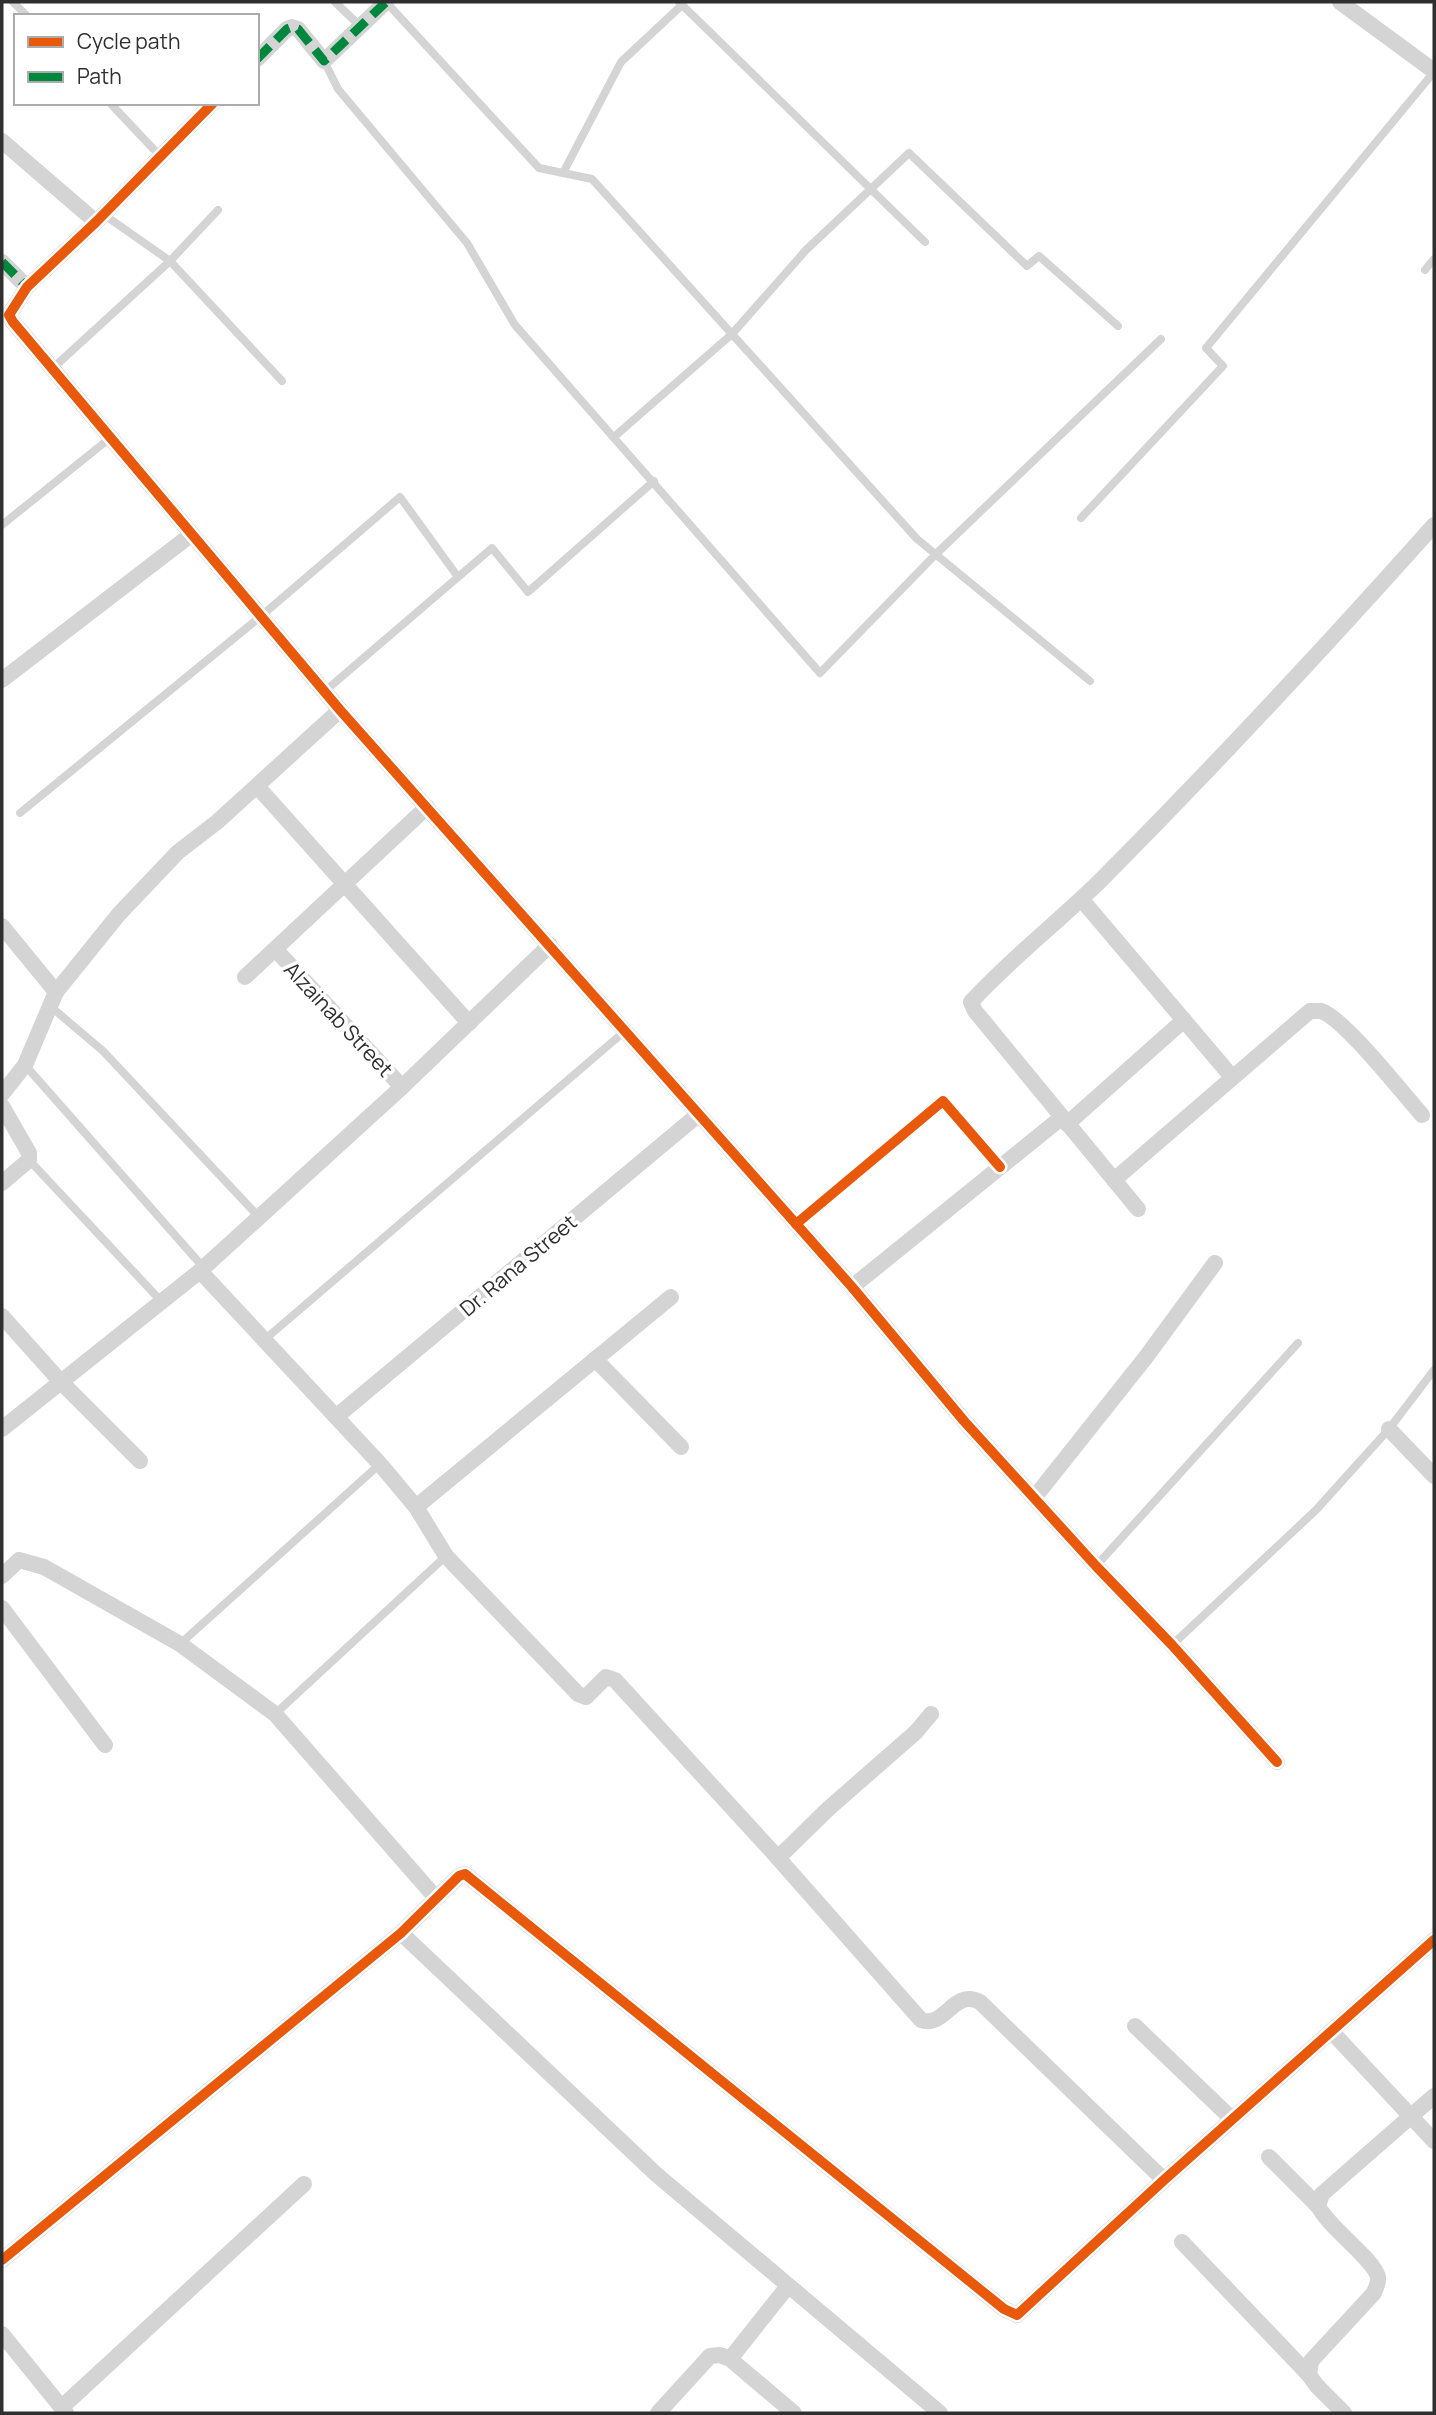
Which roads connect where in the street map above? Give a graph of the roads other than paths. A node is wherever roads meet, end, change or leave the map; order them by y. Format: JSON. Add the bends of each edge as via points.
{"nodes":[{"id":1,"x":335,"y":2,"type":"edge"},
{"id":2,"x":386,"y":2,"type":"edge"},
{"id":3,"x":1340,"y":2,"type":"edge"},
{"id":4,"x":681,"y":3,"type":"edge"},
{"id":5,"x":360,"y":26,"type":"junction"},
{"id":6,"x":259,"y":57,"type":"edge"},
{"id":7,"x":324,"y":61,"type":"junction"},
{"id":8,"x":1434,"y":72,"type":"edge"},
{"id":9,"x":112,"y":105,"type":"edge"},
{"id":10,"x":211,"y":105,"type":"edge"},
{"id":11,"x":2,"y":141,"type":"edge"},
{"id":12,"x":160,"y":156,"type":"junction"},
{"id":13,"x":563,"y":173,"type":"junction"},
{"id":14,"x":872,"y":190,"type":"junction"},
{"id":15,"x":218,"y":210,"type":"dead end"},
{"id":16,"x":99,"y":218,"type":"junction"},
{"id":17,"x":925,"y":242,"type":"dead end"},
{"id":18,"x":1434,"y":259,"type":"edge"},
{"id":19,"x":170,"y":261,"type":"junction"},
{"id":20,"x":2,"y":262,"type":"edge"},
{"id":21,"x":1425,"y":270,"type":"dead end"},
{"id":22,"x":27,"y":287,"type":"junction"},
{"id":23,"x":1118,"y":326,"type":"dead end"},
{"id":24,"x":732,"y":334,"type":"junction"},
{"id":25,"x":1161,"y":339,"type":"dead end"},
{"id":26,"x":53,"y":368,"type":"junction"},
{"id":27,"x":282,"y":381,"type":"dead end"},
{"id":28,"x":614,"y":437,"type":"junction"},
{"id":29,"x":110,"y":438,"type":"junction"},
{"id":30,"x":654,"y":481,"type":"junction"},
{"id":31,"x":1081,"y":518,"type":"dead end"},
{"id":32,"x":2,"y":525,"type":"edge"},
{"id":33,"x":1434,"y":525,"type":"edge"},
{"id":34,"x":192,"y":534,"type":"junction"},
{"id":35,"x":936,"y":554,"type":"junction"},
{"id":36,"x":458,"y":577,"type":"junction"},
{"id":37,"x":260,"y":617,"type":"junction"},
{"id":38,"x":2,"y":680,"type":"edge"},
{"id":39,"x":1090,"y":681,"type":"dead end"},
{"id":40,"x":326,"y":691,"type":"junction"},
{"id":41,"x":340,"y":710,"type":"junction"},
{"id":42,"x":257,"y":786,"type":"junction"},
{"id":43,"x":427,"y":807,"type":"junction"},
{"id":44,"x":20,"y":813,"type":"dead end"},
{"id":45,"x":344,"y":885,"type":"junction"},
{"id":46,"x":1082,"y":900,"type":"junction"},
{"id":47,"x":2,"y":926,"type":"edge"},
{"id":48,"x":550,"y":945,"type":"junction"},
{"id":49,"x":276,"y":950,"type":"junction"},
{"id":50,"x":246,"y":977,"type":"dead end"},
{"id":51,"x":53,"y":999,"type":"junction"},
{"id":52,"x":1184,"y":1020,"type":"junction"},
{"id":53,"x":469,"y":1023,"type":"junction"},
{"id":54,"x":625,"y":1030,"type":"junction"},
{"id":55,"x":25,"y":1065,"type":"junction"},
{"id":56,"x":1232,"y":1077,"type":"junction"},
{"id":57,"x":401,"y":1087,"type":"junction"},
{"id":58,"x":2,"y":1094,"type":"edge"},
{"id":59,"x":2,"y":1106,"type":"edge"},
{"id":60,"x":699,"y":1115,"type":"junction"},
{"id":61,"x":1422,"y":1115,"type":"dead end"},
{"id":62,"x":1064,"y":1121,"type":"junction"},
{"id":63,"x":29,"y":1160,"type":"junction"},
{"id":64,"x":1114,"y":1180,"type":"junction"},
{"id":65,"x":2,"y":1183,"type":"edge"},
{"id":66,"x":1138,"y":1209,"type":"dead end"},
{"id":67,"x":260,"y":1217,"type":"junction"},
{"id":68,"x":1215,"y":1263,"type":"dead end"},
{"id":69,"x":201,"y":1269,"type":"junction"},
{"id":70,"x":852,"y":1287,"type":"junction"},
{"id":71,"x":671,"y":1297,"type":"dead end"},
{"id":72,"x":161,"y":1301,"type":"junction"},
{"id":73,"x":2,"y":1316,"type":"edge"},
{"id":74,"x":263,"y":1341,"type":"junction"},
{"id":75,"x":1298,"y":1343,"type":"dead end"},
{"id":76,"x":595,"y":1359,"type":"junction"},
{"id":77,"x":1434,"y":1370,"type":"edge"},
{"id":78,"x":61,"y":1382,"type":"junction"},
{"id":79,"x":337,"y":1416,"type":"junction"},
{"id":80,"x":2,"y":1429,"type":"edge"},
{"id":81,"x":1389,"y":1429,"type":"junction"},
{"id":82,"x":681,"y":1447,"type":"dead end"},
{"id":83,"x":141,"y":1461,"type":"dead end"},
{"id":84,"x":380,"y":1464,"type":"junction"},
{"id":85,"x":1434,"y":1476,"type":"edge"},
{"id":86,"x":1034,"y":1498,"type":"junction"},
{"id":87,"x":416,"y":1507,"type":"junction"},
{"id":88,"x":446,"y":1556,"type":"junction"},
{"id":89,"x":1096,"y":1566,"type":"junction"},
{"id":90,"x":2,"y":1576,"type":"edge"},
{"id":91,"x":2,"y":1608,"type":"edge"},
{"id":92,"x":180,"y":1644,"type":"junction"},
{"id":93,"x":1172,"y":1645,"type":"junction"},
{"id":94,"x":275,"y":1713,"type":"junction"},
{"id":95,"x":931,"y":1714,"type":"dead end"},
{"id":96,"x":105,"y":1745,"type":"dead end"},
{"id":97,"x":1277,"y":1762,"type":"dead end"},
{"id":98,"x":778,"y":1858,"type":"junction"},
{"id":99,"x":436,"y":1898,"type":"junction"},
{"id":100,"x":401,"y":1933,"type":"junction"},
{"id":101,"x":1434,"y":1940,"type":"edge"},
{"id":102,"x":1135,"y":2026,"type":"dead end"},
{"id":103,"x":1331,"y":2031,"type":"junction"},
{"id":104,"x":1434,"y":2096,"type":"edge"},
{"id":105,"x":1413,"y":2116,"type":"junction"},
{"id":106,"x":1232,"y":2119,"type":"junction"},
{"id":107,"x":1434,"y":2141,"type":"edge"},
{"id":108,"x":1269,"y":2157,"type":"dead end"},
{"id":109,"x":1164,"y":2180,"type":"junction"},
{"id":110,"x":304,"y":2184,"type":"dead end"},
{"id":111,"x":1318,"y":2206,"type":"junction"},
{"id":112,"x":1182,"y":2242,"type":"dead end"},
{"id":113,"x":2,"y":2260,"type":"edge"},
{"id":114,"x":788,"y":2286,"type":"junction"},
{"id":115,"x":2,"y":2334,"type":"edge"},
{"id":116,"x":730,"y":2359,"type":"junction"},
{"id":117,"x":1309,"y":2375,"type":"junction"},
{"id":118,"x":64,"y":2410,"type":"edge"},
{"id":119,"x":658,"y":2413,"type":"edge"},
{"id":120,"x":794,"y":2413,"type":"edge"},
{"id":121,"x":940,"y":2413,"type":"edge"},
{"id":122,"x":1344,"y":2413,"type":"edge"}],
"edges":[{"from":1,"to":5,"type":"lane"},
{"from":2,"to":5,"type":"street"},
{"from":2,"to":13,"type":"lane","via":[[539,168]]},
{"from":3,"to":8,"type":"street"},
{"from":4,"to":13,"type":"lane","via":[[621,62]]},
{"from":4,"to":14,"type":"lane"},
{"from":5,"to":7,"type":"street"},
{"from":6,"to":7,"type":"street","via":[[292,27]]},
{"from":7,"to":28,"type":"lane","via":[[338,89],[467,243],[515,325]]},
{"from":8,"to":31,"type":"lane","via":[[1206,348],[1223,366]]},
{"from":9,"to":12,"type":"lane"},
{"from":10,"to":12,"type":"street"},
{"from":11,"to":16,"type":"street"},
{"from":12,"to":16,"type":"street"},
{"from":13,"to":24,"type":"lane","via":[[592,179]]},
{"from":14,"to":17,"type":"lane"},
{"from":14,"to":23,"type":"lane","via":[[909,153],[1027,266],[1039,256]]},
{"from":14,"to":24,"type":"lane","via":[[806,250]]},
{"from":15,"to":19,"type":"lane"},
{"from":16,"to":19,"type":"lane"},
{"from":16,"to":22,"type":"street"},
{"from":18,"to":21,"type":"lane"},
{"from":19,"to":26,"type":"lane"},
{"from":19,"to":27,"type":"lane"},
{"from":20,"to":22,"type":"street"},
{"from":22,"to":26,"type":"street","via":[[9,315]]},
{"from":24,"to":28,"type":"lane"},
{"from":24,"to":35,"type":"lane","via":[[917,539]]},
{"from":25,"to":35,"type":"lane"},
{"from":26,"to":29,"type":"street"},
{"from":28,"to":30,"type":"lane"},
{"from":29,"to":32,"type":"lane"},
{"from":29,"to":34,"type":"street"},
{"from":30,"to":35,"type":"lane","via":[[820,673]]},
{"from":30,"to":36,"type":"lane","via":[[528,592],[492,548]]},
{"from":33,"to":46,"type":"street","via":[[1320,653]]},
{"from":34,"to":37,"type":"street"},
{"from":34,"to":38,"type":"street"},
{"from":35,"to":39,"type":"lane"},
{"from":36,"to":37,"type":"lane","via":[[400,497]]},
{"from":36,"to":40,"type":"lane"},
{"from":37,"to":40,"type":"street"},
{"from":37,"to":44,"type":"lane"},
{"from":40,"to":41,"type":"street"},
{"from":41,"to":42,"type":"street"},
{"from":41,"to":43,"type":"street"},
{"from":42,"to":45,"type":"street"},
{"from":42,"to":51,"type":"street","via":[[178,852],[119,914]]},
{"from":43,"to":45,"type":"street"},
{"from":43,"to":48,"type":"street"},
{"from":45,"to":49,"type":"street"},
{"from":45,"to":53,"type":"street"},
{"from":46,"to":52,"type":"street"},
{"from":46,"to":62,"type":"street","via":[[971,1002]]},
{"from":47,"to":51,"type":"street"},
{"from":48,"to":53,"type":"street"},
{"from":48,"to":54,"type":"street"},
{"from":49,"to":50,"type":"street"},
{"from":49,"to":57,"type":"street","name":"Alzainab Street"},
{"from":51,"to":55,"type":"street"},
{"from":51,"to":67,"type":"lane"},
{"from":52,"to":56,"type":"street"},
{"from":52,"to":62,"type":"street"},
{"from":53,"to":57,"type":"street"},
{"from":54,"to":60,"type":"street"},
{"from":54,"to":74,"type":"lane"},
{"from":55,"to":58,"type":"street"},
{"from":55,"to":69,"type":"lane"},
{"from":56,"to":61,"type":"street","via":[[1300,1018],[1321,1011],[1355,1038]]},
{"from":56,"to":64,"type":"street"},
{"from":57,"to":67,"type":"street"},
{"from":59,"to":63,"type":"street"},
{"from":60,"to":70,"type":"street"},
{"from":60,"to":79,"type":"street","name":"Dr. Rana Street"},
{"from":62,"to":64,"type":"street"},
{"from":62,"to":70,"type":"street"},
{"from":63,"to":65,"type":"street"},
{"from":63,"to":72,"type":"lane"},
{"from":64,"to":66,"type":"street"},
{"from":67,"to":69,"type":"street"},
{"from":68,"to":86,"type":"street"},
{"from":69,"to":72,"type":"street"},
{"from":69,"to":74,"type":"street"},
{"from":70,"to":86,"type":"street"},
{"from":71,"to":76,"type":"street"},
{"from":72,"to":78,"type":"street"},
{"from":73,"to":78,"type":"street"},
{"from":74,"to":79,"type":"street"},
{"from":75,"to":89,"type":"lane"},
{"from":76,"to":82,"type":"street"},
{"from":76,"to":87,"type":"street"},
{"from":77,"to":81,"type":"lane"},
{"from":78,"to":80,"type":"street"},
{"from":78,"to":83,"type":"street"},
{"from":79,"to":84,"type":"street"},
{"from":81,"to":85,"type":"street"},
{"from":81,"to":93,"type":"lane","via":[[1316,1510]]},
{"from":84,"to":87,"type":"street"},
{"from":84,"to":92,"type":"lane"},
{"from":86,"to":89,"type":"street"},
{"from":87,"to":88,"type":"street"},
{"from":88,"to":94,"type":"lane"},
{"from":88,"to":98,"type":"street","via":[[578,1694],[586,1696],[606,1677],[615,1680]]},
{"from":89,"to":93,"type":"street"},
{"from":90,"to":92,"type":"street","via":[[19,1560],[44,1566]]},
{"from":91,"to":96,"type":"street"},
{"from":92,"to":94,"type":"street"},
{"from":93,"to":97,"type":"street"},
{"from":94,"to":99,"type":"street"},
{"from":95,"to":98,"type":"street"},
{"from":98,"to":109,"type":"street","via":[[921,2020],[934,2020],[964,1998],[979,2002]]},
{"from":99,"to":100,"type":"street"},
{"from":99,"to":109,"type":"street","via":[[459,1877],[471,1877],[1003,2309],[1017,2315]]},
{"from":100,"to":113,"type":"street"},
{"from":100,"to":114,"type":"street","via":[[657,2175]]},
{"from":101,"to":103,"type":"street"},
{"from":102,"to":106,"type":"street"},
{"from":103,"to":105,"type":"street"},
{"from":103,"to":106,"type":"street"},
{"from":104,"to":105,"type":"street"},
{"from":105,"to":107,"type":"street"},
{"from":105,"to":111,"type":"street","via":[[1322,2194]]},
{"from":106,"to":109,"type":"street"},
{"from":108,"to":111,"type":"street"},
{"from":110,"to":118,"type":"street"},
{"from":111,"to":117,"type":"street","via":[[1324,2219],[1375,2269],[1379,2280],[1374,2293],[1311,2361]]},
{"from":112,"to":117,"type":"street"},
{"from":114,"to":116,"type":"street"},
{"from":114,"to":121,"type":"street"},
{"from":115,"to":118,"type":"street"},
{"from":116,"to":119,"type":"street","via":[[710,2356]]},
{"from":116,"to":120,"type":"street"},
{"from":117,"to":122,"type":"street"}]}
